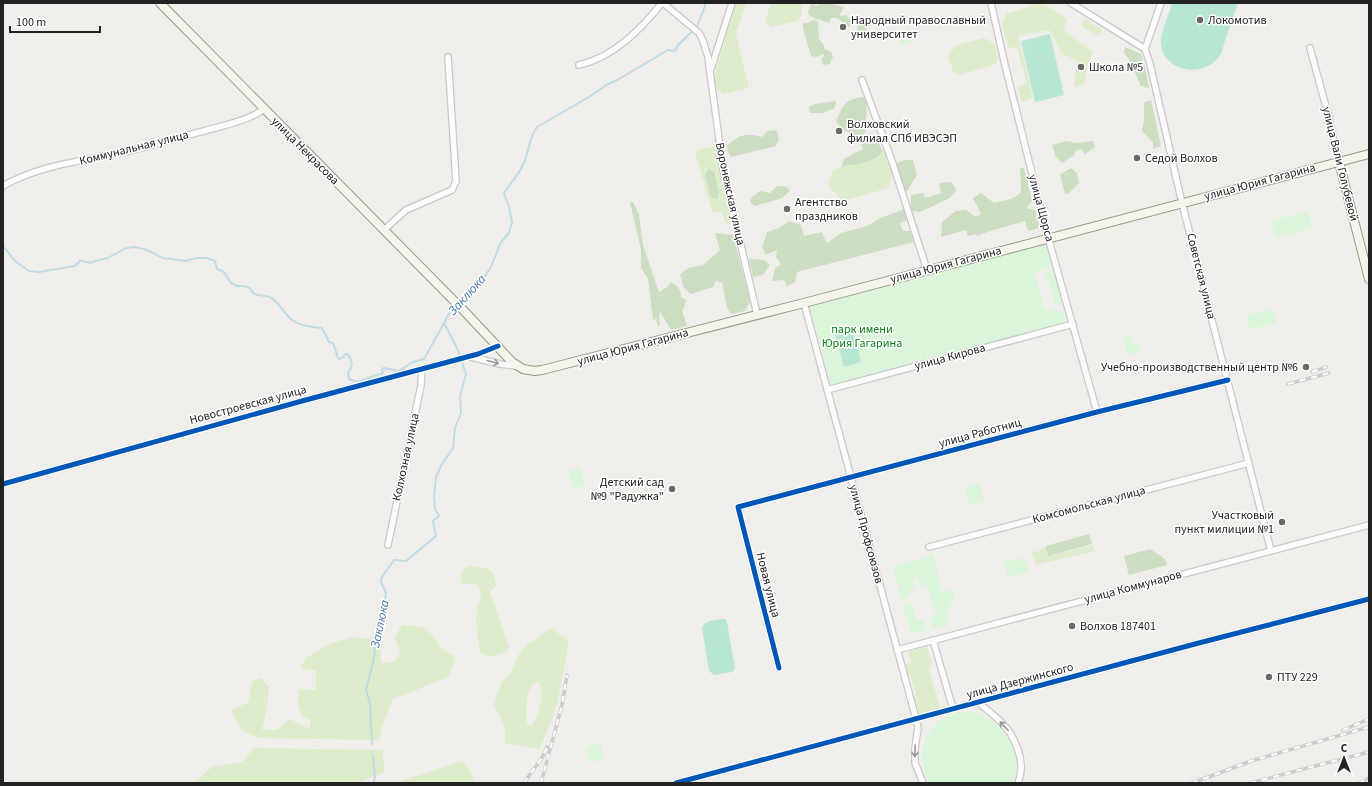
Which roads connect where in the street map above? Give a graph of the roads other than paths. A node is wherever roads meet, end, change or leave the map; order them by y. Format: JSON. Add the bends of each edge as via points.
{"nodes":[{"id":1,"x":160,"y":3,"type":"edge"},
{"id":2,"x":662,"y":3,"type":"edge"},
{"id":3,"x":732,"y":3,"type":"edge"},
{"id":4,"x":991,"y":3,"type":"edge"},
{"id":5,"x":1070,"y":3,"type":"edge"},
{"id":6,"x":1161,"y":3,"type":"edge"},
{"id":7,"x":1310,"y":48,"type":"dead end"},
{"id":8,"x":1145,"y":49,"type":"junction"},
{"id":9,"x":448,"y":57,"type":"dead end"},
{"id":10,"x":579,"y":65,"type":"dead end"},
{"id":11,"x":710,"y":72,"type":"junction"},
{"id":12,"x":862,"y":80,"type":"dead end"},
{"id":13,"x":264,"y":109,"type":"junction"},
{"id":14,"x":1369,"y":154,"type":"edge"},
{"id":15,"x":1339,"y":162,"type":"junction"},
{"id":16,"x":3,"y":186,"type":"edge"},
{"id":17,"x":1182,"y":203,"type":"junction"},
{"id":18,"x":384,"y":230,"type":"junction"},
{"id":19,"x":1049,"y":238,"type":"junction"},
{"id":20,"x":927,"y":270,"type":"junction"},
{"id":21,"x":1369,"y":279,"type":"edge"},
{"id":22,"x":804,"y":303,"type":"junction"},
{"id":23,"x":756,"y":314,"type":"junction"},
{"id":24,"x":1074,"y":324,"type":"junction"},
{"id":25,"x":498,"y":346,"type":"junction"},
{"id":26,"x":469,"y":356,"type":"junction"},
{"id":27,"x":521,"y":367,"type":"junction"},
{"id":28,"x":422,"y":369,"type":"junction"},
{"id":29,"x":1228,"y":380,"type":"junction"},
{"id":30,"x":827,"y":390,"type":"junction"},
{"id":31,"x":1097,"y":412,"type":"junction"},
{"id":32,"x":1249,"y":463,"type":"junction"},
{"id":33,"x":850,"y":477,"type":"junction"},
{"id":34,"x":3,"y":484,"type":"edge"},
{"id":35,"x":738,"y":507,"type":"joint"},
{"id":36,"x":1369,"y":525,"type":"edge"},
{"id":37,"x":388,"y":545,"type":"dead end"},
{"id":38,"x":929,"y":548,"type":"dead end"},
{"id":39,"x":1271,"y":551,"type":"junction"},
{"id":40,"x":1369,"y":599,"type":"edge"},
{"id":41,"x":933,"y":640,"type":"junction"},
{"id":42,"x":897,"y":650,"type":"junction"},
{"id":43,"x":779,"y":668,"type":"dead end"},
{"id":44,"x":978,"y":703,"type":"junction"},
{"id":45,"x":953,"y":709,"type":"junction"},
{"id":46,"x":916,"y":719,"type":"junction"},
{"id":47,"x":676,"y":783,"type":"edge"},
{"id":48,"x":923,"y":783,"type":"edge"},
{"id":49,"x":1018,"y":783,"type":"edge"}],
"edges":[{"from":1,"to":13,"type":"main road","name":"улица Некрасова"},
{"from":2,"to":10,"type":"street","via":[[629,40],[594,62]]},
{"from":2,"to":11,"type":"street","name":"Воронежская улица","via":[[699,34],[708,57]]},
{"from":3,"to":11,"type":"street","name":"Воронежская улица"},
{"from":4,"to":19,"type":"street","name":"улица Щорса"},
{"from":5,"to":8,"type":"street"},
{"from":6,"to":8,"type":"street"},
{"from":7,"to":15,"type":"street","name":"улица Вали Голубевой"},
{"from":8,"to":17,"type":"street","name":"Советская улица"},
{"from":9,"to":18,"type":"street","via":[[456,182],[452,190],[406,210]]},
{"from":11,"to":23,"type":"street","name":"Воронежская улица","via":[[723,169]]},
{"from":12,"to":20,"type":"street","via":[[893,164]]},
{"from":13,"to":16,"type":"street","name":"Коммунальная улица","via":[[256,115],[138,149],[30,173]]},
{"from":13,"to":18,"type":"main road","name":"улица Некрасова"},
{"from":14,"to":15,"type":"main road","name":"улица Юрия Гагарина"},
{"from":15,"to":17,"type":"main road","name":"улица Юрия Гагарина"},
{"from":15,"to":21,"type":"main road","name":"улица Вали Голубевой"},
{"from":17,"to":19,"type":"main road","name":"улица Юрия Гагарина"},
{"from":17,"to":29,"type":"street","name":"Советская улица"},
{"from":18,"to":25,"type":"main road","name":"улица Некрасова"},
{"from":19,"to":20,"type":"main road","name":"улица Юрия Гагарина"},
{"from":19,"to":24,"type":"street","name":"улица Щорса"},
{"from":20,"to":22,"type":"main road","name":"улица Юрия Гагарина"},
{"from":22,"to":23,"type":"main road","name":"улица Юрия Гагарина"},
{"from":22,"to":30,"type":"street","name":"улица Профсоюзов"},
{"from":23,"to":27,"type":"main road","name":"улица Юрия Гагарина","via":[[569,364],[535,371]]},
{"from":24,"to":30,"type":"street","name":"улица Кирова"},
{"from":24,"to":31,"type":"street","name":"улица Щорса"},
{"from":25,"to":26,"type":"street","name":"Новостроевская улица"},
{"from":25,"to":27,"type":"main road","via":[[512,362]]},
{"from":26,"to":27,"type":"street","name":"Новостроевская улица","one_way":true},
{"from":26,"to":28,"type":"street","name":"Новостроевская улица"},
{"from":28,"to":34,"type":"street","name":"Новостроевская улица"},
{"from":28,"to":37,"type":"street","name":"Колхозная улица","via":[[421,385]]},
{"from":29,"to":31,"type":"street","name":"улица Работниц"},
{"from":29,"to":32,"type":"street","name":"Советская улица"},
{"from":30,"to":33,"type":"street","name":"улица Профсоюзов"},
{"from":31,"to":33,"type":"street","name":"улица Работниц"},
{"from":32,"to":38,"type":"street","name":"Комсомольская улица"},
{"from":32,"to":39,"type":"street","name":"Советская улица"},
{"from":33,"to":35,"type":"street","name":"улица Работниц"},
{"from":33,"to":42,"type":"street","name":"улица Профсоюзов"},
{"from":35,"to":43,"type":"street","name":"Новая улица"},
{"from":36,"to":39,"type":"street","name":"улица Коммунаров"},
{"from":39,"to":41,"type":"street","name":"улица Коммунаров"},
{"from":40,"to":44,"type":"street","name":"улица Дзержинского"},
{"from":41,"to":42,"type":"street","name":"улица Коммунаров"},
{"from":41,"to":45,"type":"street"},
{"from":42,"to":46,"type":"street","name":"улица Профсоюзов"},
{"from":44,"to":45,"type":"street","name":"улица Дзержинского"},
{"from":49,"to":44,"type":"street","one_way":true,"via":[[1021,776],[1020,757],[1010,732]]},
{"from":45,"to":46,"type":"street","name":"улица Дзержинского"},
{"from":46,"to":47,"type":"street","name":"улица Дзержинского"},
{"from":46,"to":48,"type":"street","name":"улица Профсоюзов","one_way":true,"via":[[918,728],[915,762]]}]}
